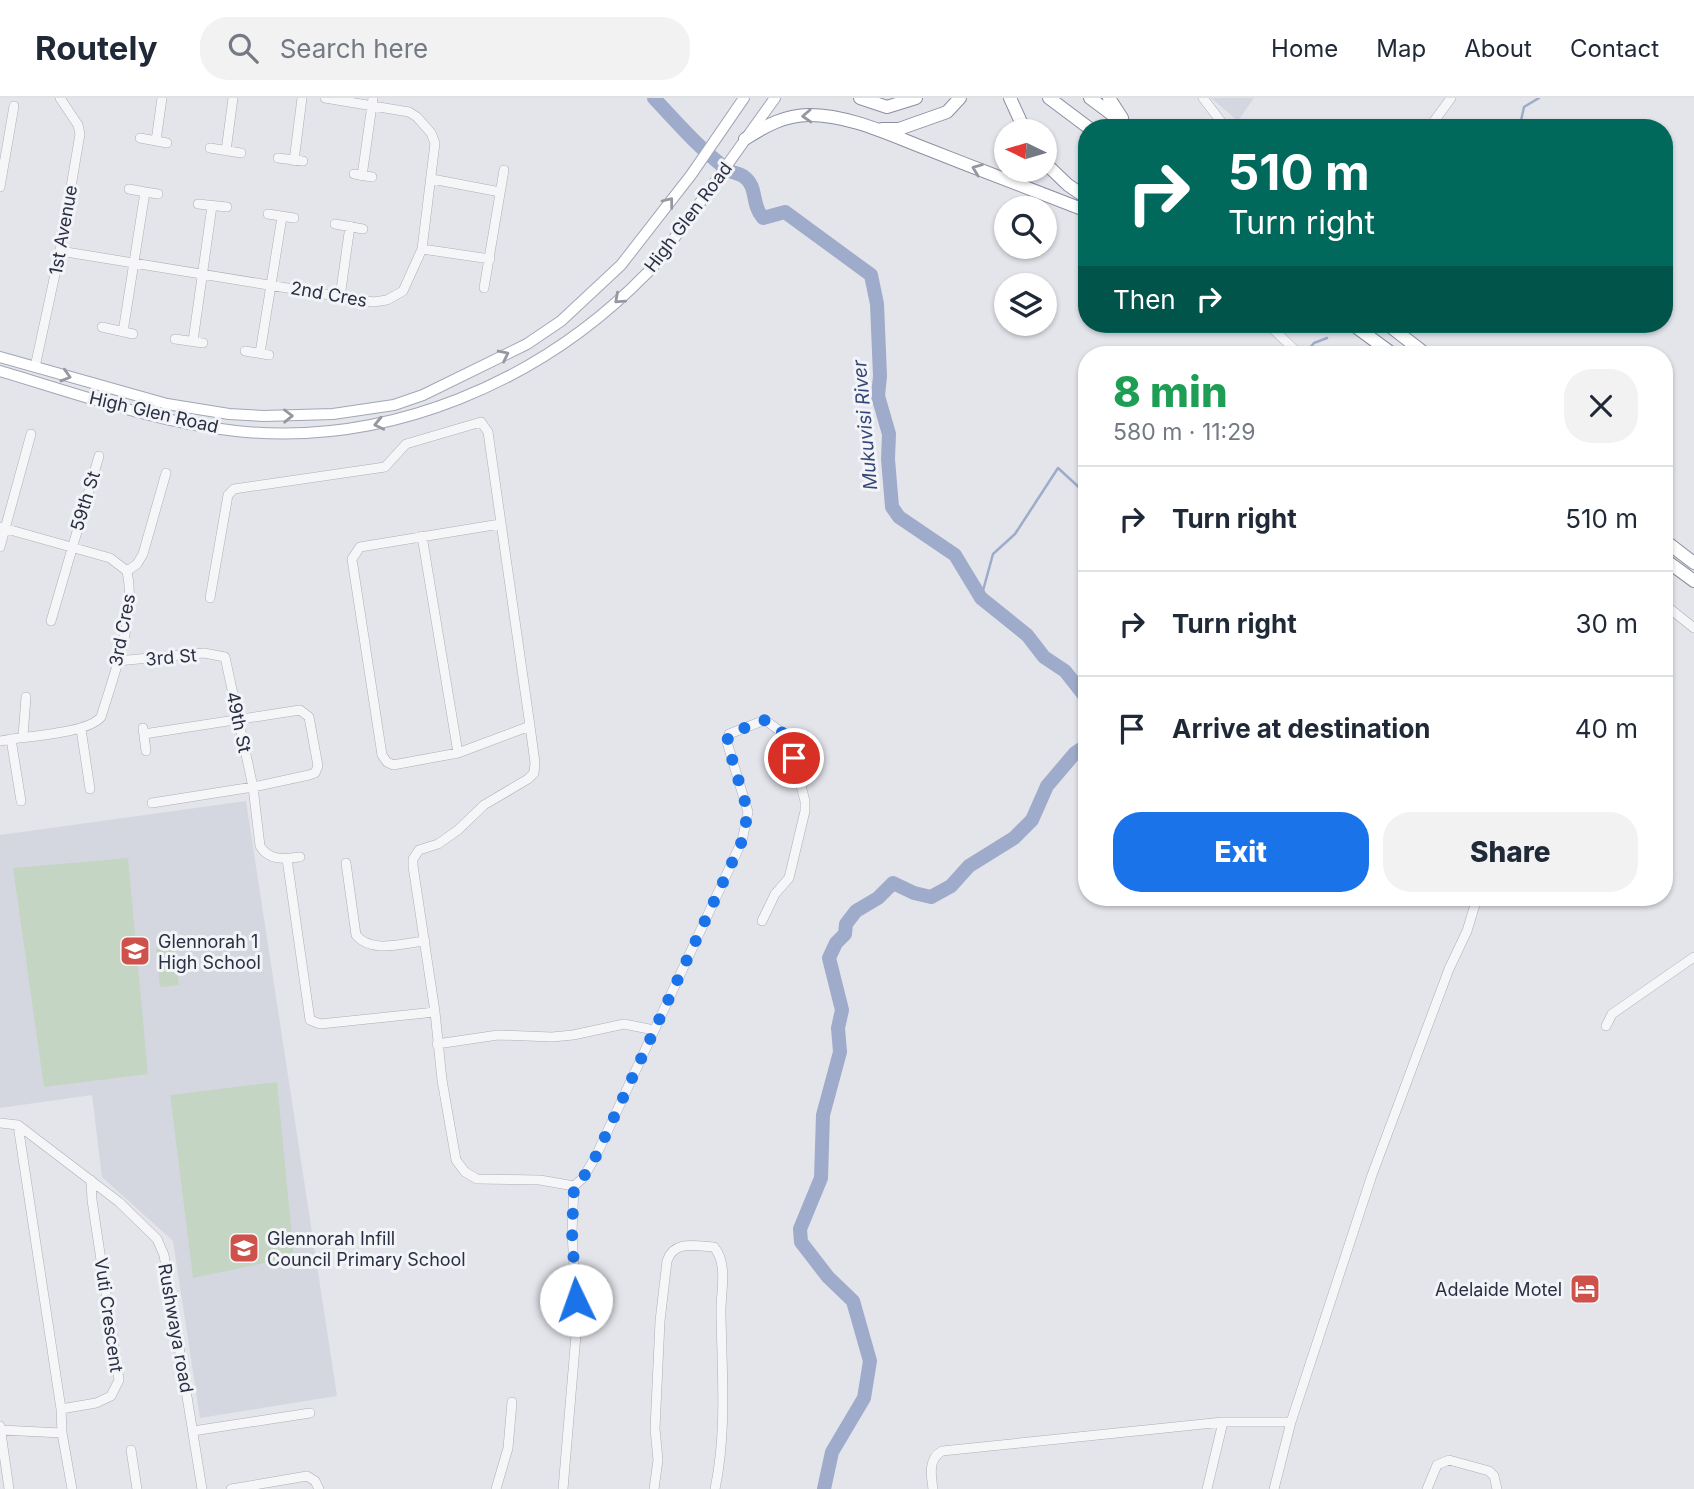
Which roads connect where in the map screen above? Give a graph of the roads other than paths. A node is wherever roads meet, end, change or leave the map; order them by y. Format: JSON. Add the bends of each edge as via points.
{"nodes":[{"id":1,"x":162,"y":98,"type":"edge"},
{"id":2,"x":233,"y":98,"type":"edge"},
{"id":3,"x":302,"y":98,"type":"edge"},
{"id":4,"x":325,"y":98,"type":"edge"},
{"id":5,"x":744,"y":98,"type":"edge"},
{"id":6,"x":775,"y":98,"type":"edge"},
{"id":7,"x":860,"y":98,"type":"edge"},
{"id":8,"x":916,"y":98,"type":"edge"},
{"id":9,"x":960,"y":98,"type":"edge"},
{"id":10,"x":1010,"y":98,"type":"edge"},
{"id":11,"x":1049,"y":98,"type":"edge"},
{"id":12,"x":1090,"y":98,"type":"edge"},
{"id":13,"x":1109,"y":98,"type":"edge"},
{"id":14,"x":1203,"y":98,"type":"edge"},
{"id":15,"x":1451,"y":98,"type":"edge"},
{"id":16,"x":64,"y":100,"type":"edge"},
{"id":17,"x":373,"y":102,"type":"edge"},
{"id":18,"x":14,"y":106,"type":"dead end"},
{"id":19,"x":1020,"y":119,"type":"edge"},
{"id":20,"x":1118,"y":119,"type":"edge"},
{"id":21,"x":1123,"y":119,"type":"edge"},
{"id":22,"x":1219,"y":119,"type":"edge"},
{"id":23,"x":1436,"y":119,"type":"edge"},
{"id":24,"x":1078,"y":120,"type":"edge"},
{"id":25,"x":0,"y":123,"type":"edge"},
{"id":26,"x":10,"y":125,"type":"junction"},
{"id":27,"x":873,"y":129,"type":"junction"},
{"id":28,"x":140,"y":138,"type":"dead end"},
{"id":29,"x":746,"y":139,"type":"junction"},
{"id":30,"x":156,"y":141,"type":"junction"},
{"id":31,"x":167,"y":143,"type":"dead end"},
{"id":32,"x":210,"y":149,"type":"dead end"},
{"id":33,"x":226,"y":151,"type":"junction"},
{"id":34,"x":241,"y":153,"type":"dead end"},
{"id":35,"x":278,"y":158,"type":"dead end"},
{"id":36,"x":504,"y":170,"type":"dead end"},
{"id":37,"x":1057,"y":174,"type":"edge"},
{"id":38,"x":363,"y":176,"type":"dead end"},
{"id":39,"x":432,"y":179,"type":"junction"},
{"id":40,"x":0,"y":187,"type":"edge"},
{"id":41,"x":129,"y":189,"type":"dead end"},
{"id":42,"x":500,"y":191,"type":"junction"},
{"id":43,"x":145,"y":192,"type":"junction"},
{"id":44,"x":1078,"y":192,"type":"edge"},
{"id":45,"x":158,"y":194,"type":"dead end"},
{"id":46,"x":198,"y":204,"type":"dead end"},
{"id":47,"x":212,"y":206,"type":"junction"},
{"id":48,"x":227,"y":207,"type":"dead end"},
{"id":49,"x":1078,"y":208,"type":"edge"},
{"id":50,"x":268,"y":214,"type":"dead end"},
{"id":51,"x":282,"y":217,"type":"junction"},
{"id":52,"x":294,"y":218,"type":"dead end"},
{"id":53,"x":335,"y":224,"type":"dead end"},
{"id":54,"x":350,"y":226,"type":"junction"},
{"id":55,"x":363,"y":229,"type":"dead end"},
{"id":56,"x":422,"y":249,"type":"junction"},
{"id":57,"x":60,"y":251,"type":"junction"},
{"id":58,"x":490,"y":259,"type":"junction"},
{"id":59,"x":134,"y":261,"type":"junction"},
{"id":60,"x":203,"y":272,"type":"junction"},
{"id":61,"x":272,"y":284,"type":"junction"},
{"id":62,"x":484,"y":289,"type":"dead end"},
{"id":63,"x":340,"y":296,"type":"junction"},
{"id":64,"x":102,"y":327,"type":"dead end"},
{"id":65,"x":1277,"y":333,"type":"edge"},
{"id":66,"x":1363,"y":333,"type":"edge"},
{"id":67,"x":1399,"y":333,"type":"edge"},
{"id":68,"x":175,"y":339,"type":"dead end"},
{"id":69,"x":1290,"y":346,"type":"edge"},
{"id":70,"x":1381,"y":346,"type":"edge"},
{"id":71,"x":1415,"y":346,"type":"edge"},
{"id":72,"x":245,"y":351,"type":"dead end"},
{"id":73,"x":0,"y":357,"type":"edge"},
{"id":74,"x":35,"y":367,"type":"junction"},
{"id":75,"x":0,"y":371,"type":"edge"},
{"id":76,"x":31,"y":434,"type":"dead end"},
{"id":77,"x":99,"y":456,"type":"dead end"},
{"id":78,"x":166,"y":473,"type":"dead end"},
{"id":79,"x":500,"y":524,"type":"junction"},
{"id":80,"x":2,"y":528,"type":"edge"},
{"id":81,"x":422,"y":536,"type":"junction"},
{"id":82,"x":72,"y":546,"type":"junction"},
{"id":83,"x":0,"y":547,"type":"edge"},
{"id":84,"x":1673,"y":547,"type":"edge"},
{"id":85,"x":1694,"y":564,"type":"edge"},
{"id":86,"x":1673,"y":566,"type":"edge"},
{"id":87,"x":128,"y":571,"type":"junction"},
{"id":88,"x":1694,"y":581,"type":"edge"},
{"id":89,"x":210,"y":598,"type":"dead end"},
{"id":90,"x":1673,"y":611,"type":"edge"},
{"id":91,"x":51,"y":621,"type":"dead end"},
{"id":92,"x":1694,"y":628,"type":"edge"},
{"id":93,"x":225,"y":657,"type":"joint"},
{"id":94,"x":117,"y":662,"type":"junction"},
{"id":95,"x":26,"y":697,"type":"dead end"},
{"id":96,"x":239,"y":719,"type":"junction"},
{"id":97,"x":530,"y":726,"type":"junction"},
{"id":98,"x":81,"y":729,"type":"junction"},
{"id":99,"x":23,"y":736,"type":"junction"},
{"id":100,"x":11,"y":739,"type":"junction"},
{"id":101,"x":0,"y":741,"type":"edge"},
{"id":102,"x":146,"y":751,"type":"dead end"},
{"id":103,"x":458,"y":753,"type":"junction"},
{"id":104,"x":253,"y":787,"type":"junction"},
{"id":105,"x":90,"y":789,"type":"dead end"},
{"id":106,"x":21,"y":801,"type":"dead end"},
{"id":107,"x":152,"y":803,"type":"dead end"},
{"id":108,"x":300,"y":857,"type":"dead end"},
{"id":109,"x":286,"y":859,"type":"junction"},
{"id":110,"x":346,"y":863,"type":"dead end"},
{"id":111,"x":1475,"y":906,"type":"edge"},
{"id":112,"x":762,"y":920,"type":"dead end"},
{"id":113,"x":425,"y":941,"type":"junction"},
{"id":114,"x":1694,"y":957,"type":"edge"},
{"id":115,"x":435,"y":1012,"type":"junction"},
{"id":116,"x":1606,"y":1026,"type":"dead end"},
{"id":117,"x":654,"y":1030,"type":"junction"},
{"id":118,"x":437,"y":1044,"type":"junction"},
{"id":119,"x":0,"y":1123,"type":"edge"},
{"id":120,"x":18,"y":1125,"type":"junction"},
{"id":121,"x":91,"y":1180,"type":"junction"},
{"id":122,"x":574,"y":1186,"type":"junction"},
{"id":123,"x":512,"y":1402,"type":"dead end"},
{"id":124,"x":61,"y":1409,"type":"junction"},
{"id":125,"x":310,"y":1413,"type":"dead end"},
{"id":126,"x":1223,"y":1422,"type":"junction"},
{"id":127,"x":1291,"y":1422,"type":"junction"},
{"id":128,"x":0,"y":1428,"type":"edge"},
{"id":129,"x":193,"y":1431,"type":"junction"},
{"id":130,"x":62,"y":1433,"type":"junction"},
{"id":131,"x":131,"y":1450,"type":"dead end"},
{"id":132,"x":3,"y":1466,"type":"edge"},
{"id":133,"x":9,"y":1489,"type":"edge"},
{"id":134,"x":72,"y":1489,"type":"edge"},
{"id":135,"x":137,"y":1489,"type":"edge"},
{"id":136,"x":202,"y":1489,"type":"edge"},
{"id":137,"x":231,"y":1489,"type":"edge"},
{"id":138,"x":319,"y":1489,"type":"edge"},
{"id":139,"x":496,"y":1489,"type":"edge"},
{"id":140,"x":563,"y":1489,"type":"edge"},
{"id":141,"x":654,"y":1489,"type":"edge"},
{"id":142,"x":715,"y":1489,"type":"edge"},
{"id":143,"x":933,"y":1489,"type":"edge"},
{"id":144,"x":1207,"y":1489,"type":"edge"},
{"id":145,"x":1274,"y":1489,"type":"edge"},
{"id":146,"x":1427,"y":1489,"type":"edge"},
{"id":147,"x":1497,"y":1489,"type":"edge"}],
"edges":[{"from":1,"to":30,"type":"street"},
{"from":2,"to":33,"type":"street"},
{"from":3,"to":35,"type":"street","via":[[299,161]]},
{"from":4,"to":17,"type":"street","name":"2nd Cres"},
{"from":74,"to":5,"type":"main road","name":"High Glen Road","one_way":true,"via":[[167,404],[229,414],[333,414],[394,405],[423,395],[527,344],[561,321],[621,265]]},
{"from":6,"to":29,"type":"main road","name":"High Glen Road"},
{"from":7,"to":8,"type":"highway","via":[[887,107]]},
{"from":9,"to":27,"type":"highway","via":[[947,112],[899,129]]},
{"from":10,"to":19,"type":"highway"},
{"from":11,"to":24,"type":"highway"},
{"from":12,"to":20,"type":"highway"},
{"from":13,"to":21,"type":"highway"},
{"from":14,"to":22,"type":"street"},
{"from":15,"to":23,"type":"street"},
{"from":16,"to":57,"type":"street","name":"1st Avenue","via":[[80,134]]},
{"from":17,"to":38,"type":"street"},
{"from":17,"to":39,"type":"street","name":"2nd Cres","via":[[409,112],[431,133],[435,143]]},
{"from":18,"to":26,"type":"street"},
{"from":25,"to":26,"type":"street"},
{"from":26,"to":40,"type":"street"},
{"from":27,"to":29,"type":"highway","one_way":true,"via":[[830,116],[806,115],[765,125]]},
{"from":49,"to":27,"type":"highway","one_way":true},
{"from":28,"to":30,"type":"street"},
{"from":29,"to":75,"type":"main road","name":"High Glen Road","one_way":true,"via":[[649,272],[578,335],[490,385],[399,419],[339,430],[236,430],[149,415]]},
{"from":30,"to":31,"type":"street"},
{"from":32,"to":33,"type":"street"},
{"from":33,"to":34,"type":"street"},
{"from":36,"to":42,"type":"street"},
{"from":37,"to":44,"type":"highway"},
{"from":39,"to":42,"type":"street"},
{"from":39,"to":56,"type":"street","name":"2nd Cres"},
{"from":41,"to":43,"type":"street"},
{"from":42,"to":58,"type":"street"},
{"from":43,"to":45,"type":"street"},
{"from":43,"to":59,"type":"street"},
{"from":46,"to":47,"type":"street"},
{"from":47,"to":48,"type":"street"},
{"from":47,"to":60,"type":"street"},
{"from":50,"to":51,"type":"street"},
{"from":51,"to":52,"type":"street"},
{"from":51,"to":61,"type":"street"},
{"from":53,"to":54,"type":"street"},
{"from":54,"to":55,"type":"street"},
{"from":54,"to":63,"type":"street"},
{"from":56,"to":58,"type":"street"},
{"from":56,"to":63,"type":"street","name":"2nd Cres","via":[[403,291],[373,302]]},
{"from":57,"to":59,"type":"street","name":"2nd Cres"},
{"from":57,"to":74,"type":"street","name":"1st Avenue"},
{"from":58,"to":62,"type":"street"},
{"from":59,"to":60,"type":"street","name":"2nd Cres"},
{"from":59,"to":64,"type":"street","via":[[128,333]]},
{"from":60,"to":61,"type":"street","name":"2nd Cres"},
{"from":60,"to":68,"type":"street","via":[[198,342]]},
{"from":61,"to":63,"type":"street","name":"2nd Cres"},
{"from":61,"to":72,"type":"street","via":[[264,354]]},
{"from":65,"to":69,"type":"street"},
{"from":66,"to":70,"type":"highway"},
{"from":67,"to":71,"type":"highway"},
{"from":73,"to":74,"type":"main road","name":"High Glen Road"},
{"from":76,"to":80,"type":"street"},
{"from":77,"to":82,"type":"street","name":"59th St"},
{"from":78,"to":87,"type":"street","via":[[143,554]]},
{"from":79,"to":81,"type":"street"},
{"from":79,"to":89,"type":"street","via":[[488,432],[481,422],[406,444],[385,467],[234,489],[228,495]]},
{"from":79,"to":97,"type":"street"},
{"from":80,"to":82,"type":"street","name":"3rd Cres"},
{"from":80,"to":83,"type":"street"},
{"from":81,"to":103,"type":"street"},
{"from":81,"to":103,"type":"street","via":[[360,547],[352,559],[382,755],[393,765]]},
{"from":82,"to":87,"type":"street","name":"3rd Cres","via":[[110,558]]},
{"from":82,"to":91,"type":"street","name":"59th St"},
{"from":84,"to":85,"type":"highway"},
{"from":86,"to":88,"type":"highway"},
{"from":87,"to":94,"type":"street","name":"3rd Cres","via":[[131,598]]},
{"from":90,"to":92,"type":"street"},
{"from":93,"to":94,"type":"street","name":"3rd St","via":[[204,653]]},
{"from":93,"to":96,"type":"street","name":"49th St"},
{"from":94,"to":98,"type":"street","name":"3rd Cres","via":[[101,717]]},
{"from":95,"to":99,"type":"street"},
{"from":96,"to":102,"type":"street","via":[[144,731]]},
{"from":96,"to":104,"type":"street","name":"49th St"},
{"from":96,"to":104,"type":"street","via":[[300,710],[309,717],[318,766],[315,773]]},
{"from":97,"to":103,"type":"street"},
{"from":97,"to":113,"type":"street","via":[[534,773],[484,805],[438,844],[415,855]]},
{"from":98,"to":99,"type":"street"},
{"from":98,"to":105,"type":"street"},
{"from":99,"to":100,"type":"street"},
{"from":100,"to":101,"type":"street"},
{"from":100,"to":106,"type":"street"},
{"from":104,"to":107,"type":"street"},
{"from":104,"to":109,"type":"street","name":"49th St","via":[[260,846],[264,854]]},
{"from":108,"to":109,"type":"street"},
{"from":109,"to":115,"type":"street","via":[[310,1020],[320,1024]]},
{"from":110,"to":113,"type":"street","via":[[356,935],[361,942],[371,946]]},
{"from":111,"to":127,"type":"street","via":[[1372,1175]]},
{"from":112,"to":117,"type":"street","via":[[789,878],[806,811],[788,737],[765,720],[729,734],[727,742],[748,812],[742,841]]},
{"from":113,"to":115,"type":"street"},
{"from":114,"to":116,"type":"street","via":[[1612,1014]]},
{"from":115,"to":118,"type":"street"},
{"from":117,"to":118,"type":"street","via":[[624,1024],[573,1035],[498,1035]]},
{"from":117,"to":122,"type":"street","via":[[596,1156]]},
{"from":118,"to":122,"type":"street","via":[[456,1160],[465,1172],[477,1179],[540,1180]]},
{"from":119,"to":120,"type":"street"},
{"from":120,"to":121,"type":"street","name":"Rushwaya road"},
{"from":120,"to":124,"type":"street"},
{"from":121,"to":124,"type":"street","name":"Vuti Crescent","via":[[119,1380],[111,1396]]},
{"from":121,"to":129,"type":"street","name":"Rushwaya road","via":[[161,1246]]},
{"from":122,"to":140,"type":"street","via":[[577,1323]]},
{"from":123,"to":139,"type":"street","via":[[508,1448]]},
{"from":124,"to":130,"type":"street"},
{"from":125,"to":129,"type":"street"},
{"from":126,"to":127,"type":"street"},
{"from":126,"to":143,"type":"street","via":[[942,1451],[932,1463]]},
{"from":126,"to":144,"type":"street"},
{"from":127,"to":145,"type":"street"},
{"from":128,"to":130,"type":"street"},
{"from":128,"to":132,"type":"street"},
{"from":129,"to":136,"type":"street","name":"Rushwaya road"},
{"from":130,"to":134,"type":"street"},
{"from":131,"to":135,"type":"street"},
{"from":132,"to":133,"type":"street"},
{"from":137,"to":138,"type":"street","via":[[307,1476]]},
{"from":141,"to":142,"type":"street","via":[[660,1321],[667,1261],[670,1252],[682,1246],[714,1247],[722,1263],[724,1402],[722,1460]]},
{"from":146,"to":147,"type":"street","via":[[1437,1465],[1449,1460],[1489,1471]]}]}
